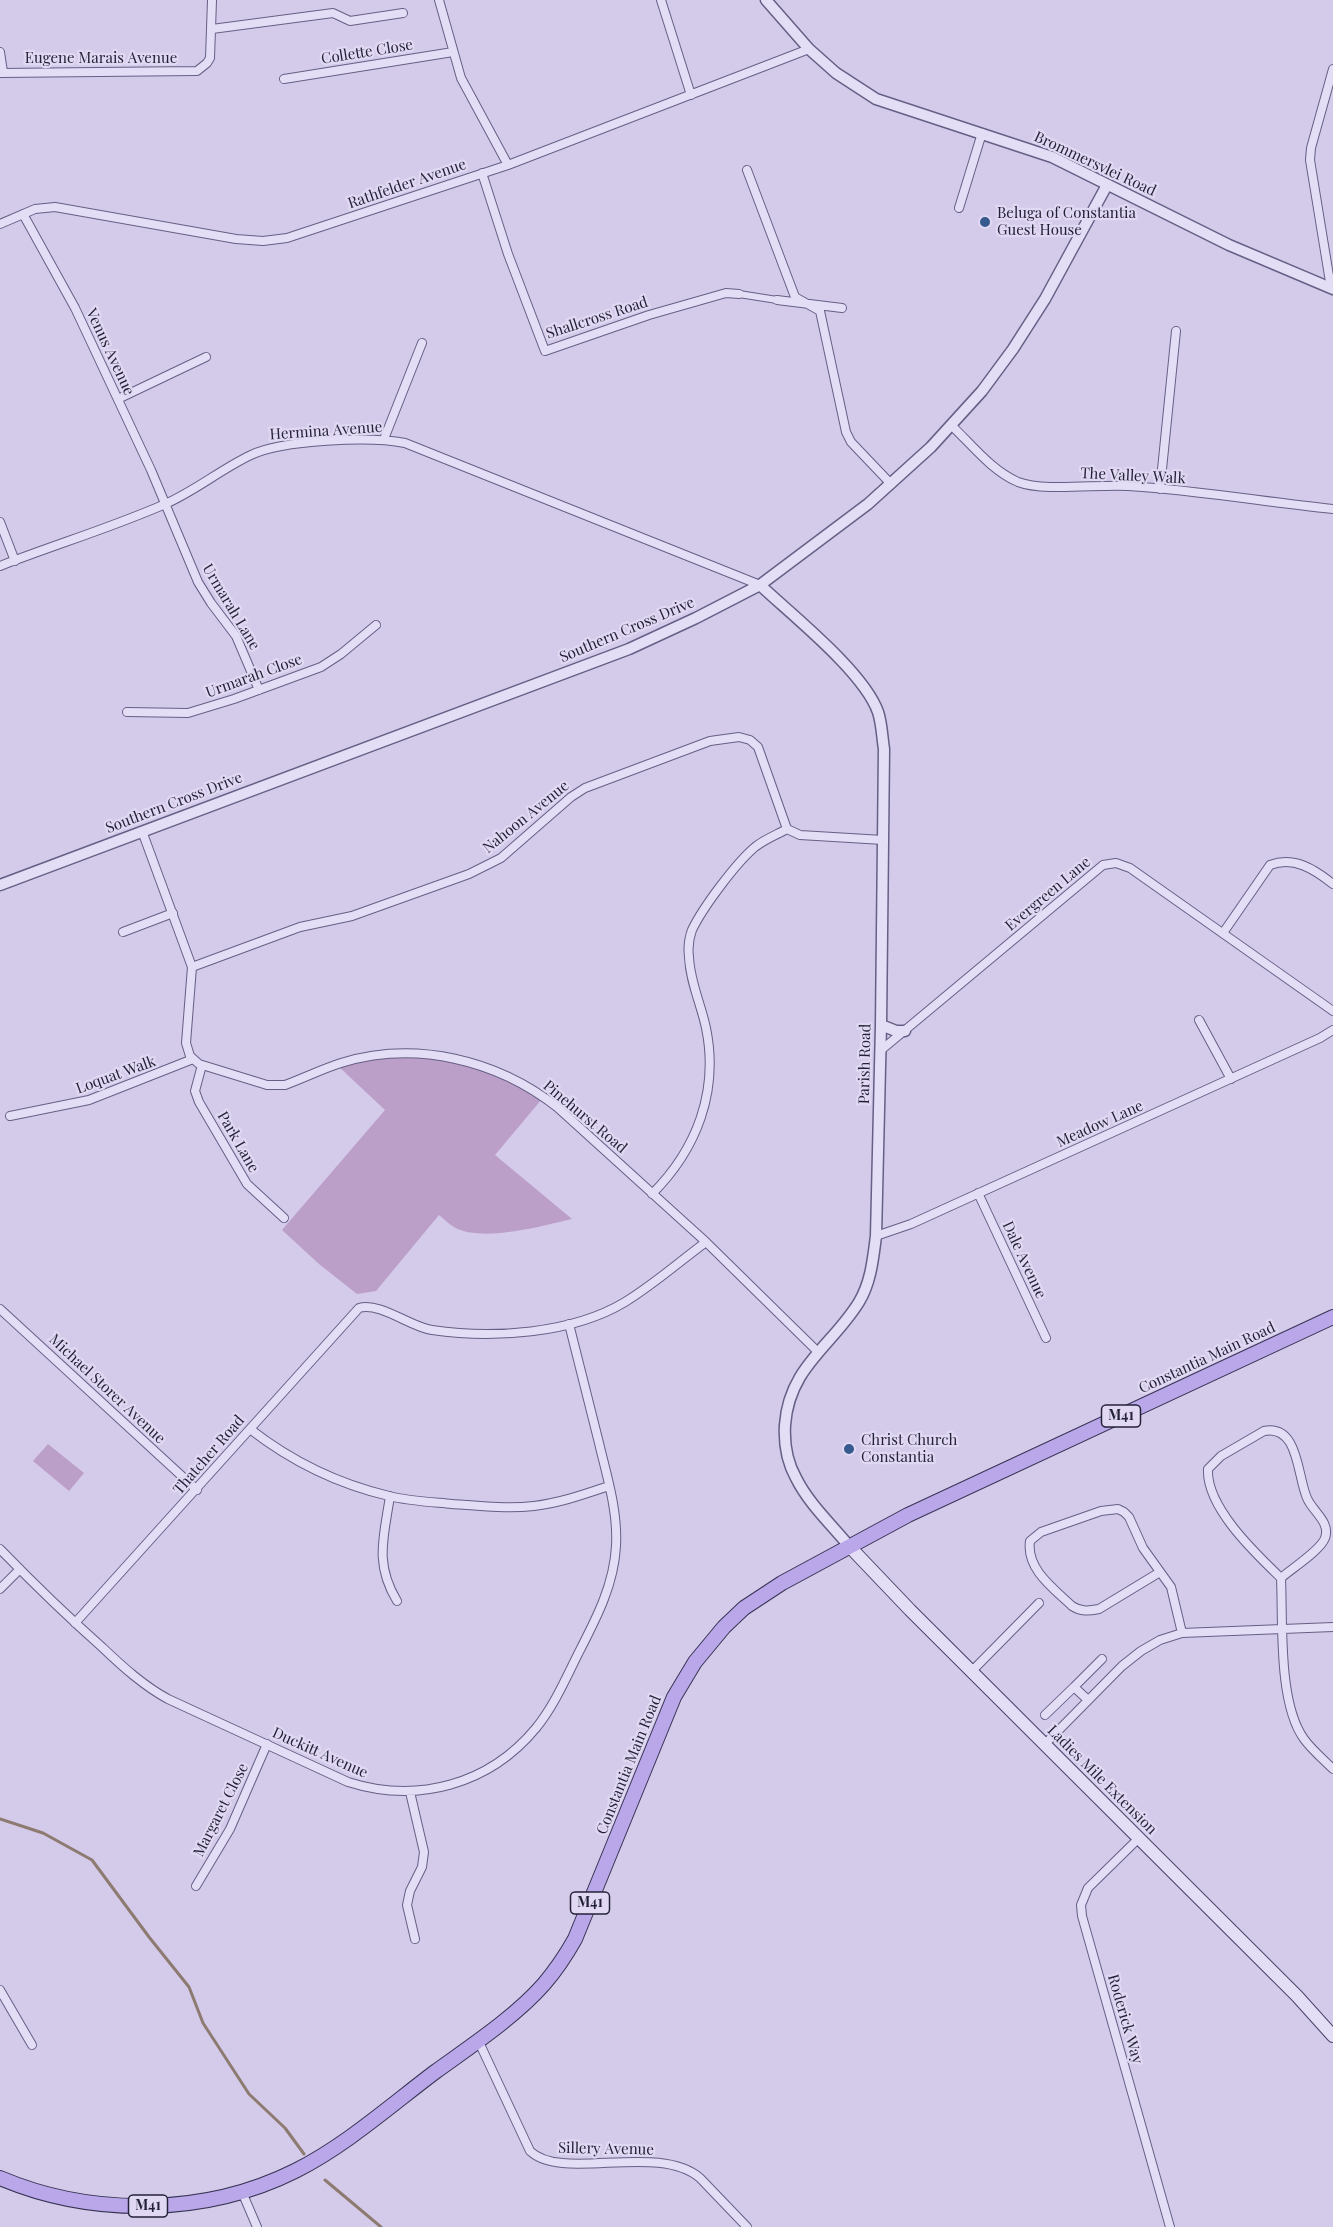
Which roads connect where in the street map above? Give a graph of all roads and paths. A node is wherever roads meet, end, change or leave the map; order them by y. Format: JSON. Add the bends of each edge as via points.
{"nodes":[{"id":1,"x":212,"y":0,"type":"edge"},
{"id":2,"x":439,"y":0,"type":"edge"},
{"id":3,"x":661,"y":0,"type":"edge"},
{"id":4,"x":766,"y":0,"type":"edge"},
{"id":5,"x":403,"y":13,"type":"dead end"},
{"id":6,"x":212,"y":29,"type":"junction"},
{"id":7,"x":809,"y":49,"type":"junction"},
{"id":8,"x":0,"y":52,"type":"edge"},
{"id":9,"x":453,"y":52,"type":"junction"},
{"id":10,"x":1333,"y":69,"type":"edge"},
{"id":11,"x":1,"y":72,"type":"edge"},
{"id":12,"x":284,"y":79,"type":"dead end"},
{"id":13,"x":691,"y":94,"type":"junction"},
{"id":14,"x":982,"y":133,"type":"junction"},
{"id":15,"x":508,"y":165,"type":"junction"},
{"id":16,"x":747,"y":170,"type":"dead end"},
{"id":17,"x":482,"y":173,"type":"junction"},
{"id":18,"x":1107,"y":185,"type":"junction"},
{"id":19,"x":959,"y":208,"type":"dead end"},
{"id":20,"x":23,"y":214,"type":"junction"},
{"id":21,"x":0,"y":224,"type":"edge"},
{"id":22,"x":1332,"y":289,"type":"edge"},
{"id":23,"x":739,"y":294,"type":"joint"},
{"id":24,"x":777,"y":300,"type":"joint"},
{"id":25,"x":808,"y":303,"type":"junction"},
{"id":26,"x":842,"y":308,"type":"dead end"},
{"id":27,"x":1176,"y":331,"type":"dead end"},
{"id":28,"x":422,"y":343,"type":"dead end"},
{"id":29,"x":206,"y":357,"type":"dead end"},
{"id":30,"x":118,"y":399,"type":"junction"},
{"id":31,"x":952,"y":426,"type":"junction"},
{"id":32,"x":384,"y":439,"type":"junction"},
{"id":33,"x":891,"y":483,"type":"junction"},
{"id":34,"x":1160,"y":489,"type":"junction"},
{"id":35,"x":166,"y":504,"type":"junction"},
{"id":36,"x":1333,"y":509,"type":"edge"},
{"id":37,"x":0,"y":522,"type":"edge"},
{"id":38,"x":15,"y":561,"type":"junction"},
{"id":39,"x":0,"y":566,"type":"edge"},
{"id":40,"x":759,"y":585,"type":"junction"},
{"id":41,"x":376,"y":625,"type":"dead end"},
{"id":42,"x":260,"y":690,"type":"junction"},
{"id":43,"x":127,"y":712,"type":"dead end"},
{"id":44,"x":787,"y":830,"type":"junction"},
{"id":45,"x":142,"y":831,"type":"junction"},
{"id":46,"x":883,"y":840,"type":"junction"},
{"id":47,"x":0,"y":883,"type":"edge"},
{"id":48,"x":1333,"y":884,"type":"edge"},
{"id":49,"x":173,"y":912,"type":"junction"},
{"id":50,"x":123,"y":932,"type":"dead end"},
{"id":51,"x":1223,"y":933,"type":"junction"},
{"id":52,"x":192,"y":967,"type":"junction"},
{"id":53,"x":1333,"y":1011,"type":"edge"},
{"id":54,"x":1199,"y":1020,"type":"dead end"},
{"id":55,"x":881,"y":1025,"type":"junction"},
{"id":56,"x":1333,"y":1030,"type":"edge"},
{"id":57,"x":905,"y":1031,"type":"junction"},
{"id":58,"x":880,"y":1051,"type":"junction"},
{"id":59,"x":193,"y":1059,"type":"junction"},
{"id":60,"x":202,"y":1065,"type":"junction"},
{"id":61,"x":1231,"y":1079,"type":"junction"},
{"id":62,"x":10,"y":1116,"type":"dead end"},
{"id":63,"x":978,"y":1193,"type":"junction"},
{"id":64,"x":652,"y":1194,"type":"junction"},
{"id":65,"x":284,"y":1218,"type":"dead end"},
{"id":66,"x":876,"y":1236,"type":"junction"},
{"id":67,"x":706,"y":1242,"type":"junction"},
{"id":68,"x":0,"y":1309,"type":"edge"},
{"id":69,"x":1333,"y":1317,"type":"edge"},
{"id":70,"x":569,"y":1324,"type":"junction"},
{"id":71,"x":1046,"y":1338,"type":"dead end"},
{"id":72,"x":817,"y":1351,"type":"junction"},
{"id":73,"x":250,"y":1429,"type":"junction"},
{"id":74,"x":609,"y":1486,"type":"junction"},
{"id":75,"x":197,"y":1490,"type":"junction"},
{"id":76,"x":390,"y":1496,"type":"junction"},
{"id":77,"x":849,"y":1546,"type":"junction"},
{"id":78,"x":0,"y":1549,"type":"edge"},
{"id":79,"x":20,"y":1569,"type":"junction"},
{"id":80,"x":1160,"y":1572,"type":"junction"},
{"id":81,"x":1281,"y":1578,"type":"junction"},
{"id":82,"x":0,"y":1589,"type":"edge"},
{"id":83,"x":397,"y":1601,"type":"dead end"},
{"id":84,"x":1039,"y":1603,"type":"dead end"},
{"id":85,"x":75,"y":1623,"type":"junction"},
{"id":86,"x":1333,"y":1627,"type":"edge"},
{"id":87,"x":1283,"y":1629,"type":"junction"},
{"id":88,"x":1182,"y":1633,"type":"junction"},
{"id":89,"x":1102,"y":1659,"type":"dead end"},
{"id":90,"x":972,"y":1671,"type":"junction"},
{"id":91,"x":1074,"y":1687,"type":"junction"},
{"id":92,"x":1088,"y":1700,"type":"junction"},
{"id":93,"x":1045,"y":1715,"type":"dead end"},
{"id":94,"x":267,"y":1744,"type":"junction"},
{"id":95,"x":1045,"y":1744,"type":"junction"},
{"id":96,"x":1333,"y":1769,"type":"edge"},
{"id":97,"x":410,"y":1792,"type":"junction"},
{"id":98,"x":1139,"y":1838,"type":"junction"},
{"id":99,"x":196,"y":1886,"type":"dead end"},
{"id":100,"x":416,"y":1939,"type":"dead end"},
{"id":101,"x":0,"y":1990,"type":"edge"},
{"id":102,"x":1333,"y":2036,"type":"edge"},
{"id":103,"x":478,"y":2040,"type":"junction"},
{"id":104,"x":32,"y":2045,"type":"dead end"},
{"id":105,"x":0,"y":2178,"type":"edge"},
{"id":106,"x":242,"y":2192,"type":"junction"},
{"id":107,"x":257,"y":2227,"type":"edge"},
{"id":108,"x":747,"y":2227,"type":"edge"},
{"id":109,"x":1170,"y":2227,"type":"edge"}],
"edges":[{"from":1,"to":6,"type":"street","name":"Eugene Marais Avenue"},
{"from":2,"to":9,"type":"street"},
{"from":3,"to":13,"type":"street"},
{"from":4,"to":7,"type":"street","name":"Brommersvlei Road"},
{"from":5,"to":6,"type":"street","via":[[350,21],[333,13]]},
{"from":6,"to":11,"type":"street","name":"Eugene Marais Avenue","via":[[210,58],[193,72]]},
{"from":7,"to":13,"type":"street","name":"Rathfelder Avenue"},
{"from":7,"to":14,"type":"street","name":"Brommersvlei Road","via":[[836,73],[876,99]]},
{"from":8,"to":11,"type":"street"},
{"from":9,"to":12,"type":"street","name":"Collette Close"},
{"from":9,"to":15,"type":"street","via":[[461,78]]},
{"from":10,"to":22,"type":"street","via":[[1310,160]]},
{"from":13,"to":15,"type":"street","name":"Rathfelder Avenue"},
{"from":14,"to":18,"type":"street","name":"Brommersvlei Road","via":[[1052,157]]},
{"from":14,"to":19,"type":"street"},
{"from":15,"to":17,"type":"street","name":"Rathfelder Avenue"},
{"from":16,"to":25,"type":"street","via":[[795,297]]},
{"from":17,"to":20,"type":"street","name":"Rathfelder Avenue","via":[[318,229],[263,241],[55,207]]},
{"from":17,"to":23,"type":"street","name":"Shallcross Road","via":[[545,351],[649,315],[726,293]]},
{"from":18,"to":22,"type":"street","name":"Brommersvlei Road","via":[[1229,245]]},
{"from":18,"to":31,"type":"street","name":"Southern Cross Drive","via":[[1014,349]]},
{"from":20,"to":21,"type":"street","name":"Rathfelder Avenue"},
{"from":20,"to":30,"type":"street","name":"Venus Avenue","via":[[75,308]]},
{"from":23,"to":24,"type":"street","name":"Shallcross Road"},
{"from":24,"to":25,"type":"street","name":"Shallcross Road"},
{"from":25,"to":26,"type":"street","name":"Shallcross Road"},
{"from":25,"to":33,"type":"street","via":[[820,311],[851,442]]},
{"from":27,"to":34,"type":"street"},
{"from":28,"to":32,"type":"street"},
{"from":29,"to":30,"type":"street"},
{"from":30,"to":35,"type":"street","name":"Venus Avenue"},
{"from":31,"to":33,"type":"street","name":"Southern Cross Drive"},
{"from":31,"to":34,"type":"street","name":"The Valley Walk","via":[[996,468],[1021,483]]},
{"from":32,"to":35,"type":"street","name":"Hermina Avenue","via":[[266,448]]},
{"from":32,"to":40,"type":"street","name":"Hermina Avenue","via":[[405,443]]},
{"from":33,"to":40,"type":"street","name":"Southern Cross Drive"},
{"from":34,"to":36,"type":"street","name":"The Valley Walk"},
{"from":35,"to":38,"type":"street","name":"Hermina Avenue"},
{"from":35,"to":42,"type":"street","name":"Urmarah Lane","via":[[198,582],[236,636]]},
{"from":37,"to":38,"type":"street"},
{"from":38,"to":39,"type":"street","name":"Hermina Avenue"},
{"from":40,"to":45,"type":"street","name":"Southern Cross Drive","via":[[629,649]]},
{"from":40,"to":46,"type":"street","name":"Parish Road","via":[[854,674],[878,711],[884,749]]},
{"from":41,"to":42,"type":"street","name":"Urmarah Close","via":[[321,666]]},
{"from":42,"to":43,"type":"street","name":"Urmarah Close","via":[[196,711]]},
{"from":44,"to":46,"type":"street","via":[[800,836]]},
{"from":44,"to":52,"type":"street","name":"Nahoon Avenue","via":[[758,747],[739,736],[710,741],[585,788],[501,858],[470,874],[352,916],[300,927]]},
{"from":44,"to":64,"type":"street","via":[[767,839],[744,857],[692,931],[690,968],[706,1028],[710,1084],[692,1141]]},
{"from":45,"to":47,"type":"street","name":"Southern Cross Drive"},
{"from":45,"to":49,"type":"street"},
{"from":46,"to":55,"type":"street","name":"Parish Road"},
{"from":48,"to":51,"type":"street","via":[[1314,869],[1291,862],[1270,865]]},
{"from":49,"to":50,"type":"street"},
{"from":49,"to":52,"type":"street"},
{"from":51,"to":53,"type":"street","name":"Evergreen Lane"},
{"from":51,"to":57,"type":"street","name":"Evergreen Lane","via":[[1130,868],[1116,863],[1103,865]]},
{"from":52,"to":59,"type":"street","via":[[186,1043]]},
{"from":54,"to":61,"type":"street"},
{"from":55,"to":57,"type":"street"},
{"from":55,"to":58,"type":"street","name":"Parish Road"},
{"from":56,"to":61,"type":"street","name":"Meadow Lane"},
{"from":57,"to":58,"type":"street","name":"Evergreen Lane"},
{"from":58,"to":66,"type":"street","name":"Parish Road"},
{"from":59,"to":60,"type":"street","name":"Pinehurst Road"},
{"from":59,"to":62,"type":"street","name":"Loquat Walk","via":[[89,1100]]},
{"from":60,"to":64,"type":"street","name":"Pinehurst Road","via":[[277,1086],[343,1062],[412,1054],[452,1057],[497,1071],[542,1095]]},
{"from":60,"to":65,"type":"street","name":"Park Lane","via":[[195,1089],[199,1102],[247,1184]]},
{"from":61,"to":63,"type":"street","name":"Meadow Lane"},
{"from":63,"to":66,"type":"street","name":"Meadow Lane"},
{"from":63,"to":71,"type":"street","name":"Dale Avenue"},
{"from":64,"to":67,"type":"street","name":"Pinehurst Road"},
{"from":66,"to":72,"type":"street","name":"Parish Road","via":[[871,1272],[860,1301]]},
{"from":67,"to":70,"type":"street","via":[[625,1302]]},
{"from":67,"to":72,"type":"street","name":"Pinehurst Road"},
{"from":68,"to":75,"type":"street","name":"Michael Storer Avenue"},
{"from":69,"to":77,"type":"main road","name":"Constantia Main Road","number":"M41"},
{"from":70,"to":73,"type":"street","name":"Thatcher Road","via":[[462,1334],[428,1329],[363,1307],[355,1311]]},
{"from":70,"to":74,"type":"street","name":"Duckitt Avenue"},
{"from":72,"to":77,"type":"street","name":"Parish Road","via":[[789,1398],[786,1447],[803,1491]]},
{"from":73,"to":75,"type":"street","name":"Thatcher Road"},
{"from":73,"to":76,"type":"street","via":[[290,1458]]},
{"from":74,"to":76,"type":"street","via":[[536,1506],[516,1507]]},
{"from":74,"to":97,"type":"street","name":"Duckitt Avenue","via":[[616,1548],[607,1592],[571,1668],[538,1725],[509,1755],[485,1771],[459,1783]]},
{"from":75,"to":85,"type":"street","name":"Thatcher Road"},
{"from":76,"to":83,"type":"street","via":[[382,1565]]},
{"from":77,"to":90,"type":"main road","name":"Ladies Mile Extension"},
{"from":77,"to":103,"type":"main road","name":"Constantia Main Road","number":"M41","via":[[744,1608],[695,1662],[674,1697],[575,1939],[543,1986]]},
{"from":78,"to":79,"type":"street","name":"Duckitt Avenue"},
{"from":79,"to":82,"type":"street"},
{"from":79,"to":85,"type":"street","name":"Duckitt Avenue"},
{"from":80,"to":80,"type":"street","via":[[1143,1548],[1129,1517],[1118,1509],[1041,1532],[1030,1541],[1030,1560],[1078,1610],[1099,1609]]},
{"from":80,"to":88,"type":"street","via":[[1174,1594]]},
{"from":81,"to":81,"type":"street","via":[[1238,1532],[1219,1504],[1208,1478],[1209,1469],[1221,1456],[1272,1430],[1289,1439],[1305,1496],[1327,1530],[1322,1544]]},
{"from":81,"to":87,"type":"street"},
{"from":84,"to":90,"type":"street"},
{"from":85,"to":94,"type":"street","name":"Duckitt Avenue","via":[[158,1693]]},
{"from":86,"to":87,"type":"street"},
{"from":87,"to":88,"type":"street"},
{"from":87,"to":96,"type":"street","via":[[1290,1712],[1303,1739]]},
{"from":88,"to":92,"type":"street","via":[[1141,1651]]},
{"from":89,"to":91,"type":"street"},
{"from":90,"to":95,"type":"main road","name":"Ladies Mile Extension"},
{"from":91,"to":92,"type":"street"},
{"from":91,"to":93,"type":"street"},
{"from":92,"to":95,"type":"street"},
{"from":94,"to":97,"type":"street","name":"Duckitt Avenue","via":[[348,1782],[388,1792]]},
{"from":94,"to":99,"type":"street","name":"Margaret Close","via":[[230,1828]]},
{"from":95,"to":98,"type":"main road","name":"Ladies Mile Extension"},
{"from":97,"to":100,"type":"street","via":[[424,1852],[407,1905]]},
{"from":98,"to":102,"type":"main road","name":"Ladies Mile Extension"},
{"from":98,"to":109,"type":"street","name":"Roderick Way","via":[[1088,1888],[1081,1905]]},
{"from":101,"to":104,"type":"street"},
{"from":103,"to":106,"type":"main road","name":"Constantia Main Road","number":"M41","via":[[314,2160]]},
{"from":103,"to":108,"type":"street","name":"Sillery Avenue","via":[[530,2151],[537,2158],[555,2162],[654,2162],[682,2167],[700,2178]]},
{"from":105,"to":106,"type":"main road","name":"Constantia Main Road","number":"M41","via":[[23,2188],[106,2204],[174,2205]]},
{"from":106,"to":107,"type":"street"}]}
